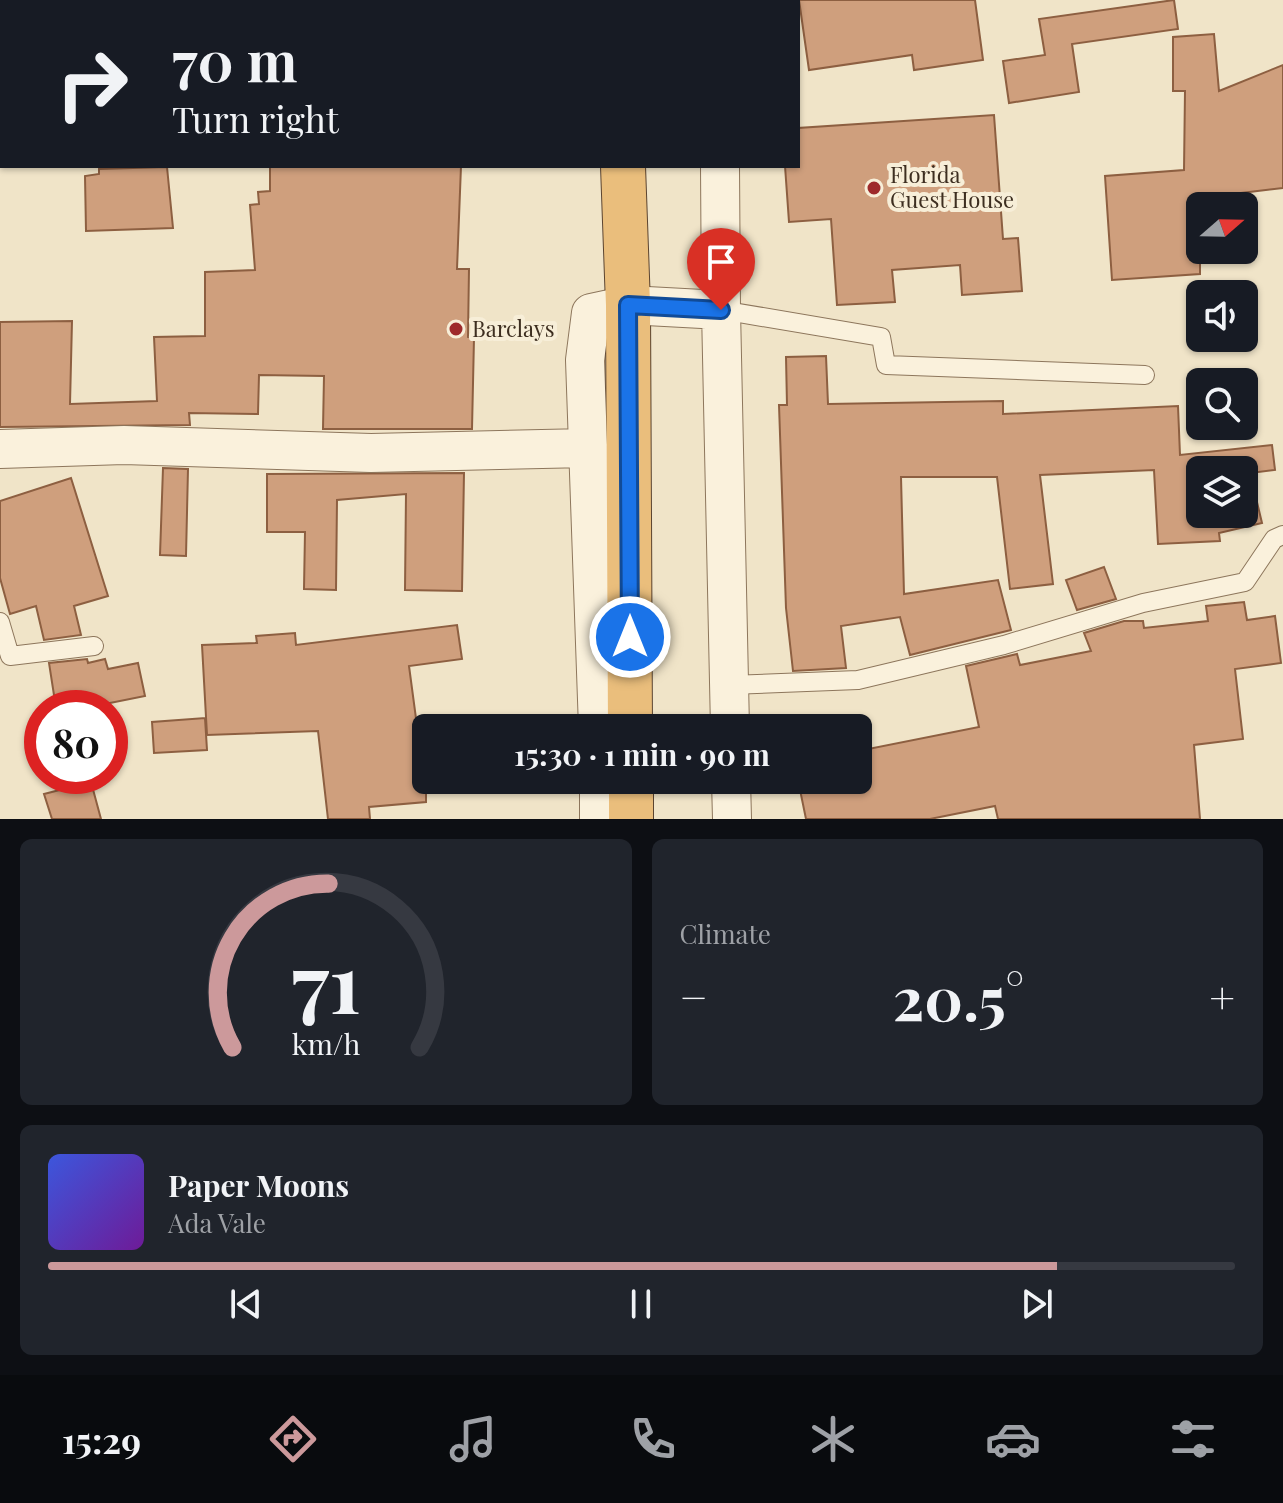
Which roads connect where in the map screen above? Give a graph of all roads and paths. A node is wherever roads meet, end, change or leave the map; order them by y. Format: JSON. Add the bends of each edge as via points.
{"nodes":[{"id":1,"x":623,"y":168,"type":"edge"},
{"id":2,"x":720,"y":168,"type":"edge"},
{"id":3,"x":628,"y":305,"type":"junction"},
{"id":4,"x":721,"y":310,"type":"junction"},
{"id":5,"x":1145,"y":375,"type":"dead end"},
{"id":6,"x":587,"y":448,"type":"junction"},
{"id":7,"x":0,"y":449,"type":"edge"},
{"id":8,"x":1283,"y":535,"type":"edge"},
{"id":9,"x":0,"y":622,"type":"edge"},
{"id":10,"x":94,"y":646,"type":"dead end"},
{"id":11,"x":729,"y":685,"type":"junction"},
{"id":12,"x":597,"y":714,"type":"edge"},
{"id":13,"x":630,"y":714,"type":"edge"},
{"id":14,"x":730,"y":714,"type":"edge"},
{"id":15,"x":599,"y":794,"type":"edge"},
{"id":16,"x":631,"y":794,"type":"edge"},
{"id":17,"x":731,"y":794,"type":"edge"},
{"id":18,"x":599,"y":819,"type":"edge"},
{"id":19,"x":631,"y":819,"type":"edge"},
{"id":20,"x":732,"y":819,"type":"edge"}],
"edges":[{"from":1,"to":3,"type":"highway"},
{"from":2,"to":4,"type":"street"},
{"from":3,"to":4,"type":"street"},
{"from":3,"to":6,"type":"street","via":[[591,313],[585,360]]},
{"from":3,"to":13,"type":"highway"},
{"from":4,"to":5,"type":"lane","via":[[881,337],[886,365]]},
{"from":4,"to":11,"type":"street"},
{"from":6,"to":7,"type":"street","via":[[371,453],[124,445]]},
{"from":6,"to":12,"type":"street"},
{"from":8,"to":11,"type":"lane","via":[[1274,539],[1245,582],[1143,603],[1004,645],[858,680]]},
{"from":9,"to":10,"type":"lane","via":[[10,656]]},
{"from":11,"to":14,"type":"street"},
{"from":15,"to":18,"type":"street"},
{"from":16,"to":19,"type":"highway"},
{"from":17,"to":20,"type":"street"}]}
